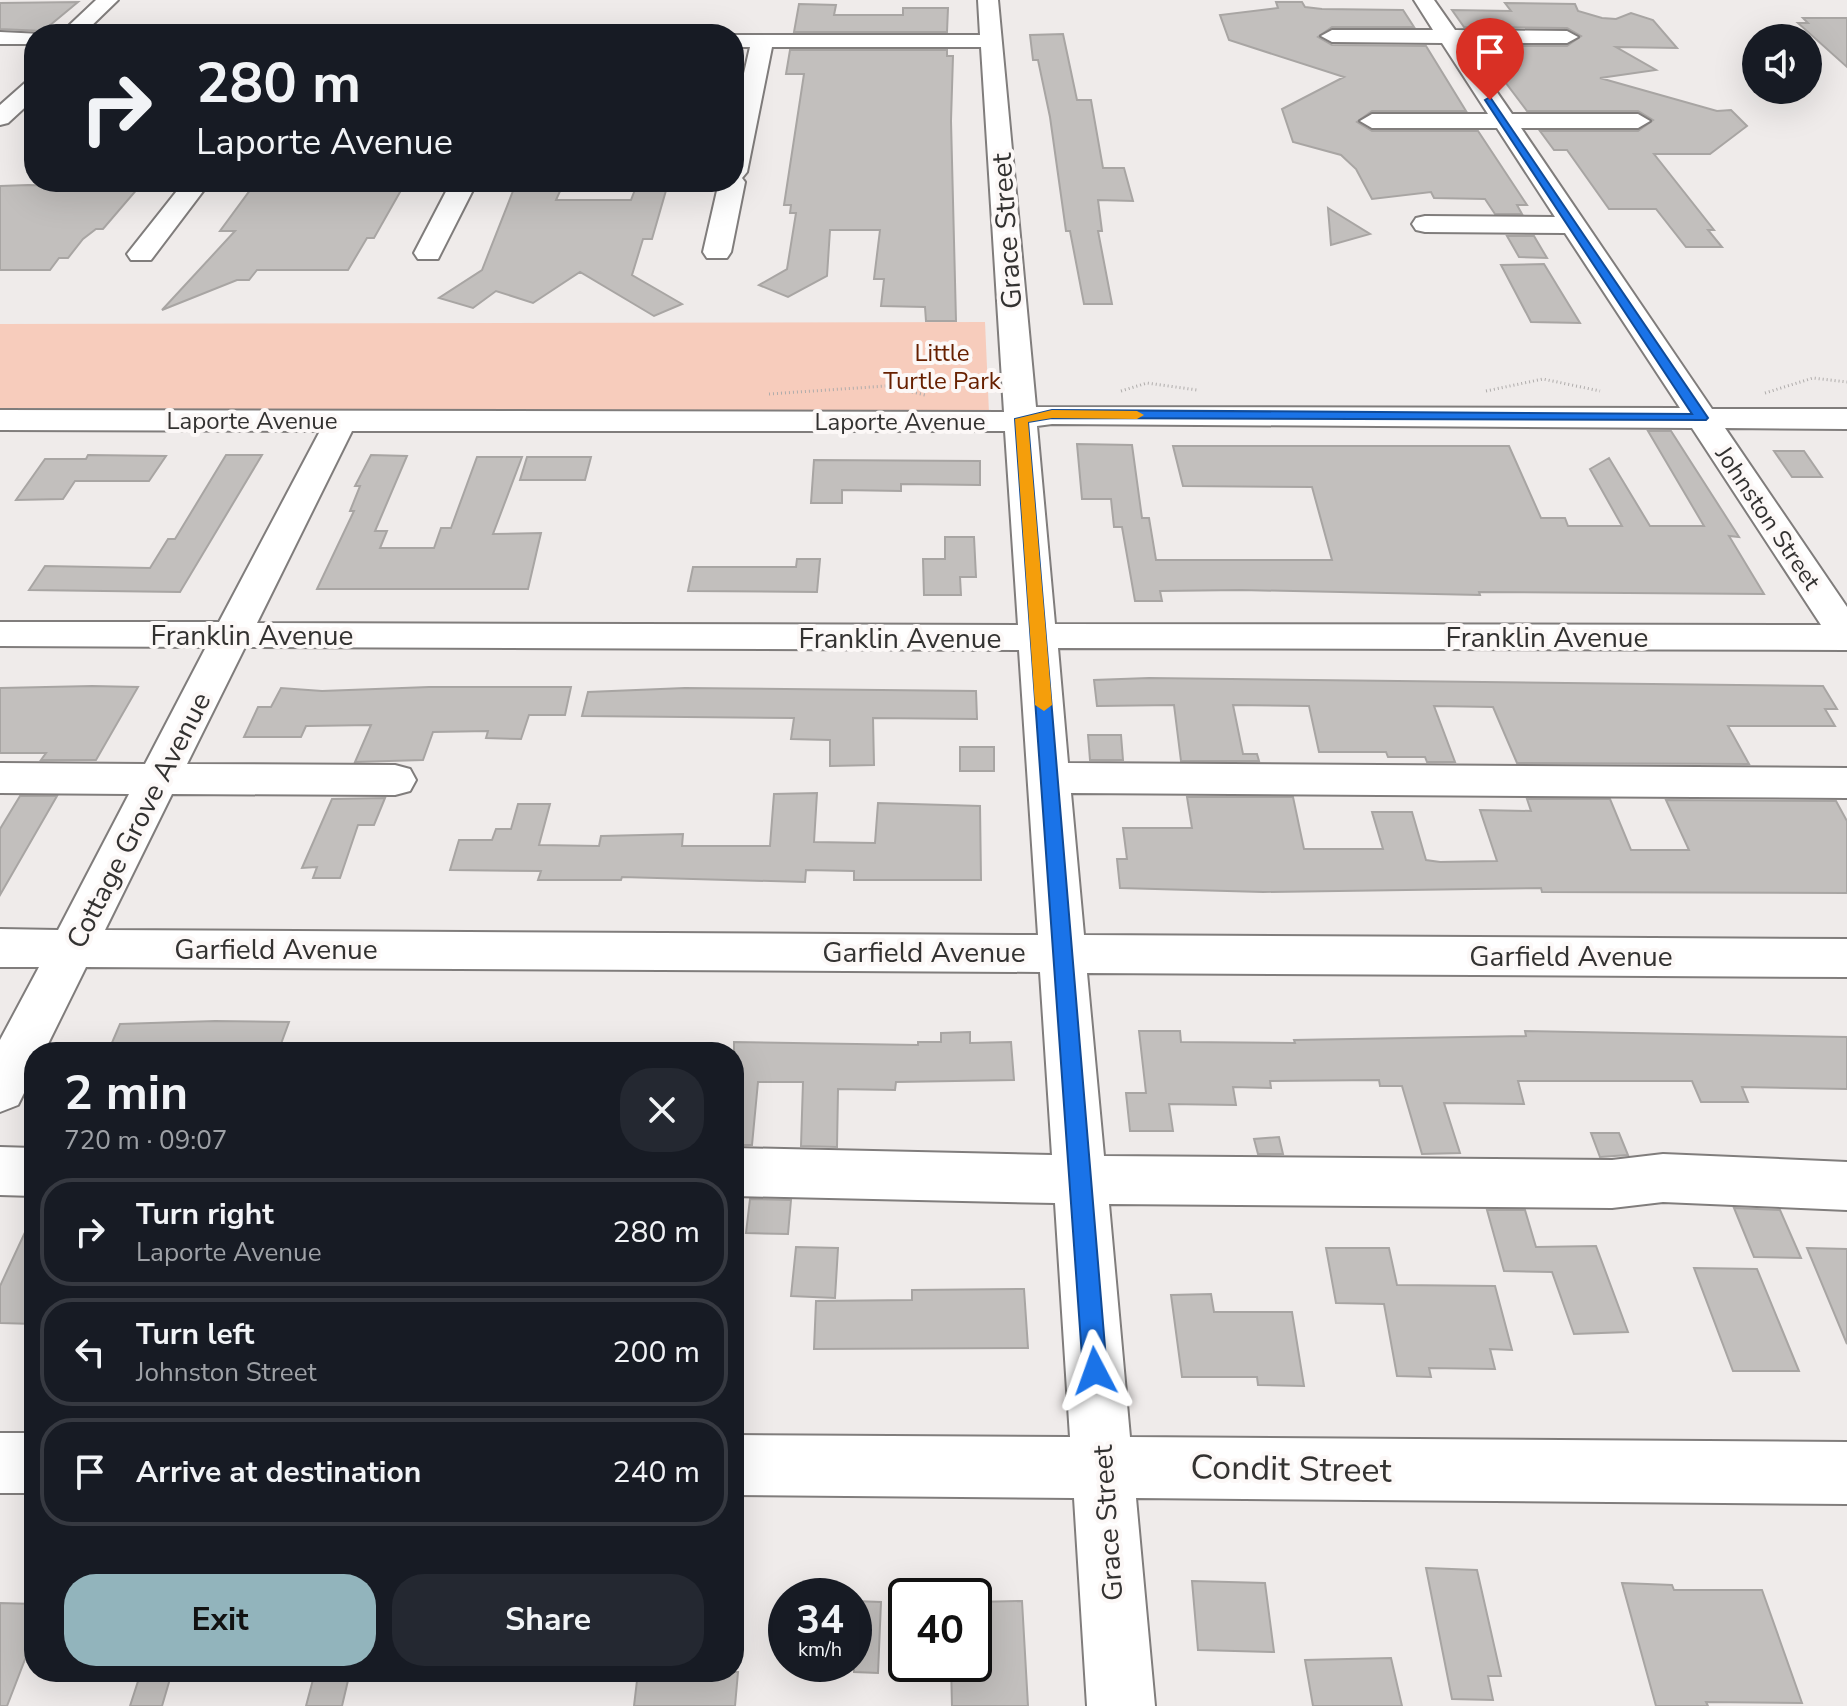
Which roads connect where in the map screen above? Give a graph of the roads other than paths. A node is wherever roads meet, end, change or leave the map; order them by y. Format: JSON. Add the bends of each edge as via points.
{"nodes":[{"id":1,"x":108,"y":0,"type":"edge"},
{"id":2,"x":127,"y":0,"type":"edge"},
{"id":3,"x":988,"y":0,"type":"edge"},
{"id":4,"x":1424,"y":0,"type":"edge"},
{"id":5,"x":82,"y":24,"type":"edge"},
{"id":6,"x":102,"y":24,"type":"edge"},
{"id":7,"x":1332,"y":36,"type":"dead end"},
{"id":8,"x":1448,"y":37,"type":"junction"},
{"id":9,"x":1567,"y":37,"type":"dead end"},
{"id":10,"x":0,"y":38,"type":"edge"},
{"id":11,"x":24,"y":38,"type":"edge"},
{"id":12,"x":744,"y":41,"type":"edge"},
{"id":13,"x":762,"y":41,"type":"junction"},
{"id":14,"x":992,"y":41,"type":"junction"},
{"id":15,"x":24,"y":76,"type":"edge"},
{"id":16,"x":24,"y":96,"type":"edge"},
{"id":17,"x":0,"y":98,"type":"edge"},
{"id":18,"x":0,"y":118,"type":"edge"},
{"id":19,"x":1504,"y":120,"type":"junction"},
{"id":20,"x":1372,"y":121,"type":"dead end"},
{"id":21,"x":1638,"y":121,"type":"dead end"},
{"id":22,"x":744,"y":125,"type":"edge"},
{"id":23,"x":189,"y":192,"type":"edge"},
{"id":24,"x":459,"y":192,"type":"edge"},
{"id":25,"x":730,"y":192,"type":"edge"},
{"id":26,"x":1425,"y":224,"type":"dead end"},
{"id":27,"x":1571,"y":225,"type":"junction"},
{"id":28,"x":717,"y":252,"type":"dead end"},
{"id":29,"x":428,"y":253,"type":"dead end"},
{"id":30,"x":141,"y":254,"type":"dead end"},
{"id":31,"x":1702,"y":418,"type":"junction"},
{"id":32,"x":1021,"y":419,"type":"junction"},
{"id":33,"x":1847,"y":419,"type":"edge"},
{"id":34,"x":0,"y":420,"type":"edge"},
{"id":35,"x":341,"y":421,"type":"junction"},
{"id":36,"x":0,"y":634,"type":"edge"},
{"id":37,"x":232,"y":635,"type":"junction"},
{"id":38,"x":1847,"y":637,"type":"edge"},
{"id":39,"x":1039,"y":638,"type":"junction"},
{"id":40,"x":0,"y":778,"type":"edge"},
{"id":41,"x":159,"y":778,"type":"junction"},
{"id":42,"x":1049,"y":778,"type":"junction"},
{"id":43,"x":395,"y":780,"type":"dead end"},
{"id":44,"x":1847,"y":783,"type":"edge"},
{"id":45,"x":0,"y":948,"type":"edge"},
{"id":46,"x":72,"y":948,"type":"junction"},
{"id":47,"x":1064,"y":953,"type":"junction"},
{"id":48,"x":1847,"y":958,"type":"edge"},
{"id":49,"x":24,"y":1042,"type":"edge"},
{"id":50,"x":24,"y":1043,"type":"edge"},
{"id":51,"x":0,"y":1090,"type":"edge"},
{"id":52,"x":0,"y":1171,"type":"edge"},
{"id":53,"x":24,"y":1172,"type":"edge"},
{"id":54,"x":744,"y":1172,"type":"edge"},
{"id":55,"x":1081,"y":1180,"type":"junction"},
{"id":56,"x":1847,"y":1186,"type":"edge"},
{"id":57,"x":0,"y":1463,"type":"edge"},
{"id":58,"x":24,"y":1463,"type":"edge"},
{"id":59,"x":744,"y":1465,"type":"edge"},
{"id":60,"x":1103,"y":1466,"type":"junction"},
{"id":61,"x":1847,"y":1473,"type":"edge"},
{"id":62,"x":1121,"y":1706,"type":"edge"}],
"edges":[{"from":1,"to":5,"type":"street"},
{"from":2,"to":6,"type":"street"},
{"from":3,"to":14,"type":"street","name":"Grace Street"},
{"from":4,"to":8,"type":"street","name":"Johnston Street"},
{"from":7,"to":8,"type":"street"},
{"from":8,"to":9,"type":"street"},
{"from":8,"to":19,"type":"street","name":"Johnston Street"},
{"from":10,"to":11,"type":"street"},
{"from":12,"to":13,"type":"street"},
{"from":13,"to":14,"type":"street"},
{"from":13,"to":22,"type":"street"},
{"from":14,"to":32,"type":"street","name":"Grace Street"},
{"from":15,"to":17,"type":"street"},
{"from":16,"to":18,"type":"street"},
{"from":19,"to":20,"type":"street"},
{"from":19,"to":21,"type":"street"},
{"from":19,"to":27,"type":"street","name":"Johnston Street"},
{"from":23,"to":30,"type":"street"},
{"from":24,"to":29,"type":"street"},
{"from":25,"to":28,"type":"street"},
{"from":26,"to":27,"type":"street"},
{"from":27,"to":31,"type":"street","name":"Johnston Street"},
{"from":31,"to":32,"type":"street","name":"Laporte Avenue","via":[[1052,414]]},
{"from":31,"to":33,"type":"street","name":"Laporte Avenue"},
{"from":31,"to":38,"type":"street","name":"Johnston Street"},
{"from":32,"to":35,"type":"street","name":"Laporte Avenue"},
{"from":32,"to":39,"type":"street","name":"Grace Street"},
{"from":34,"to":35,"type":"street","name":"Laporte Avenue"},
{"from":35,"to":37,"type":"street","name":"Cottage Grove Avenue"},
{"from":36,"to":37,"type":"street","name":"Franklin Avenue"},
{"from":37,"to":39,"type":"street","name":"Franklin Avenue"},
{"from":37,"to":41,"type":"street","name":"Cottage Grove Avenue"},
{"from":38,"to":39,"type":"street","name":"Franklin Avenue"},
{"from":39,"to":42,"type":"street","name":"Grace Street"},
{"from":40,"to":41,"type":"street"},
{"from":41,"to":43,"type":"street"},
{"from":41,"to":46,"type":"street","name":"Cottage Grove Avenue"},
{"from":42,"to":44,"type":"street"},
{"from":42,"to":47,"type":"street","name":"Grace Street"},
{"from":45,"to":46,"type":"street","name":"Garfield Avenue"},
{"from":46,"to":47,"type":"street","name":"Garfield Avenue"},
{"from":46,"to":49,"type":"street","name":"Cottage Grove Avenue"},
{"from":47,"to":48,"type":"street","name":"Garfield Avenue"},
{"from":47,"to":55,"type":"street","name":"Grace Street"},
{"from":50,"to":51,"type":"street","name":"Cottage Grove Avenue"},
{"from":52,"to":53,"type":"street"},
{"from":54,"to":55,"type":"street"},
{"from":55,"to":56,"type":"street","via":[[1612,1184],[1663,1178]]},
{"from":55,"to":60,"type":"street","name":"Grace Street"},
{"from":57,"to":58,"type":"street"},
{"from":59,"to":60,"type":"street","name":"Condit Street"},
{"from":60,"to":61,"type":"street","name":"Condit Street"},
{"from":60,"to":62,"type":"street","name":"Grace Street"}]}
